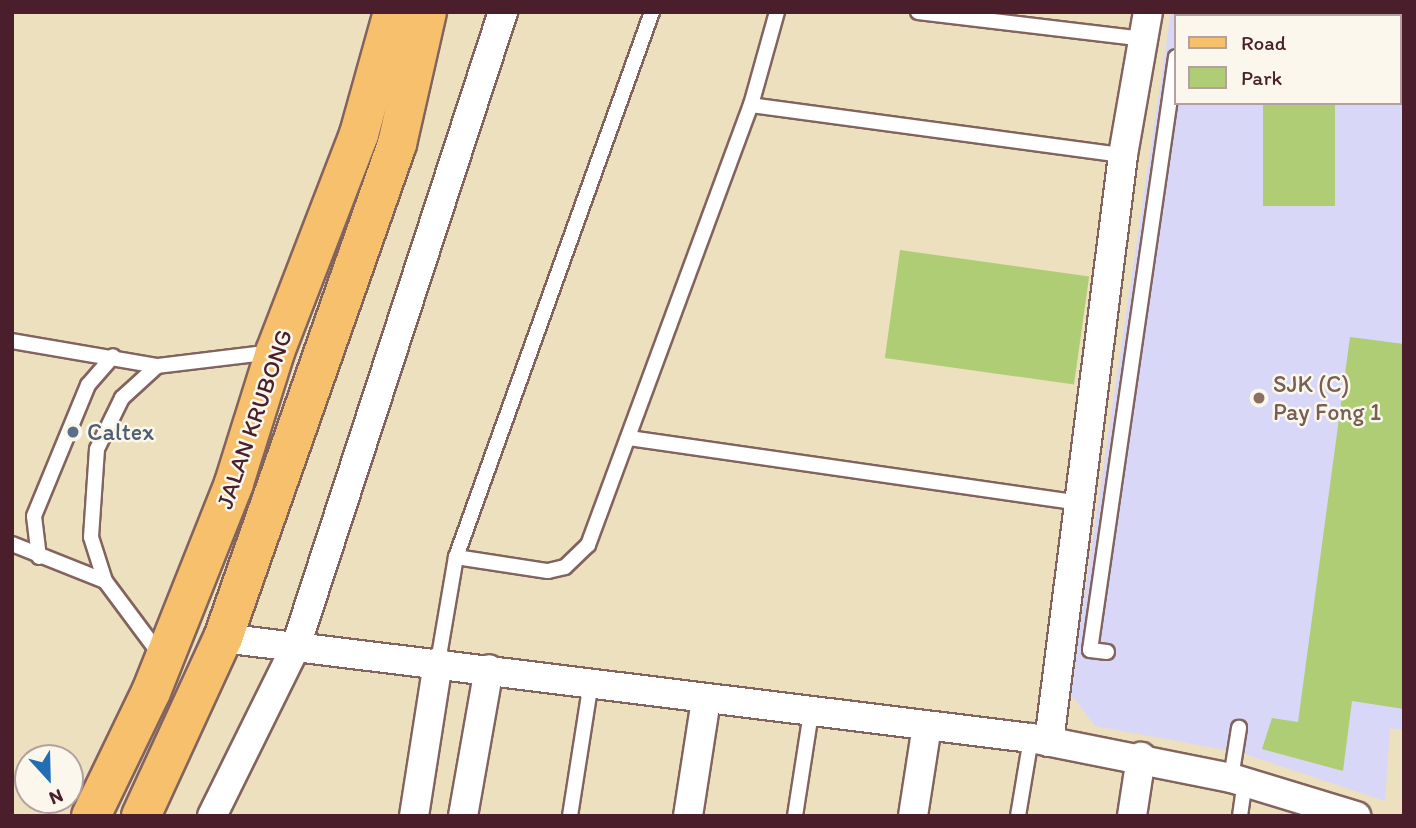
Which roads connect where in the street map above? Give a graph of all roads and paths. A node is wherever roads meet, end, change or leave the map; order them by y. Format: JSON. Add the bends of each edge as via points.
{"nodes":[{"id":1,"x":393,"y":12,"type":"edge"},
{"id":2,"x":427,"y":12,"type":"edge"},
{"id":3,"x":503,"y":12,"type":"edge"},
{"id":4,"x":652,"y":12,"type":"edge"},
{"id":5,"x":777,"y":12,"type":"edge"},
{"id":6,"x":918,"y":12,"type":"edge"},
{"id":7,"x":1146,"y":26,"type":"edge"},
{"id":8,"x":1174,"y":71,"type":"edge"},
{"id":9,"x":751,"y":105,"type":"junction"},
{"id":10,"x":1124,"y":155,"type":"junction"},
{"id":11,"x":12,"y":341,"type":"edge"},
{"id":12,"x":275,"y":352,"type":"junction"},
{"id":13,"x":113,"y":356,"type":"junction"},
{"id":14,"x":157,"y":366,"type":"junction"},
{"id":15,"x":629,"y":439,"type":"junction"},
{"id":16,"x":1080,"y":503,"type":"junction"},
{"id":17,"x":12,"y":544,"type":"edge"},
{"id":18,"x":456,"y":556,"type":"junction"},
{"id":19,"x":39,"y":557,"type":"junction"},
{"id":20,"x":105,"y":581,"type":"junction"},
{"id":21,"x":223,"y":638,"type":"junction"},
{"id":22,"x":296,"y":646,"type":"junction"},
{"id":23,"x":1107,"y":652,"type":"dead end"},
{"id":24,"x":164,"y":660,"type":"junction"},
{"id":25,"x":438,"y":662,"type":"junction"},
{"id":26,"x":489,"y":669,"type":"junction"},
{"id":27,"x":591,"y":682,"type":"junction"},
{"id":28,"x":706,"y":700,"type":"junction"},
{"id":29,"x":811,"y":713,"type":"junction"},
{"id":30,"x":927,"y":726,"type":"junction"},
{"id":31,"x":1238,"y":727,"type":"dead end"},
{"id":32,"x":1040,"y":740,"type":"junction"},
{"id":33,"x":1141,"y":757,"type":"junction"},
{"id":34,"x":1238,"y":780,"type":"junction"},
{"id":35,"x":91,"y":816,"type":"edge"},
{"id":36,"x":141,"y":816,"type":"edge"},
{"id":37,"x":212,"y":816,"type":"edge"},
{"id":38,"x":414,"y":816,"type":"edge"},
{"id":39,"x":463,"y":816,"type":"edge"},
{"id":40,"x":570,"y":816,"type":"edge"},
{"id":41,"x":688,"y":816,"type":"edge"},
{"id":42,"x":795,"y":816,"type":"edge"},
{"id":43,"x":913,"y":816,"type":"edge"},
{"id":44,"x":1018,"y":816,"type":"edge"},
{"id":45,"x":1132,"y":816,"type":"edge"},
{"id":46,"x":1240,"y":816,"type":"edge"},
{"id":47,"x":1356,"y":816,"type":"edge"}],
"edges":[{"from":1,"to":12,"type":"main road","name":"JALAN KRUBONG","via":[[359,134]]},
{"from":2,"to":21,"type":"main road","name":"JALAN KRUBONG","via":[[397,144]]},
{"from":3,"to":22,"type":"street"},
{"from":4,"to":18,"type":"lane"},
{"from":5,"to":9,"type":"lane"},
{"from":6,"to":7,"type":"lane"},
{"from":7,"to":10,"type":"street"},
{"from":8,"to":23,"type":"lane","via":[[1090,650]]},
{"from":9,"to":10,"type":"lane"},
{"from":9,"to":15,"type":"lane"},
{"from":10,"to":16,"type":"street"},
{"from":11,"to":13,"type":"lane"},
{"from":12,"to":14,"type":"lane"},
{"from":12,"to":24,"type":"main road","name":"JALAN KRUBONG","via":[[234,483]]},
{"from":13,"to":14,"type":"lane"},
{"from":13,"to":19,"type":"lane","via":[[88,385],[34,516]]},
{"from":14,"to":20,"type":"lane","via":[[122,398],[97,449],[91,537]]},
{"from":15,"to":16,"type":"lane"},
{"from":15,"to":18,"type":"lane","via":[[588,545],[572,562],[548,571]]},
{"from":16,"to":32,"type":"street"},
{"from":17,"to":19,"type":"lane"},
{"from":18,"to":25,"type":"lane"},
{"from":19,"to":20,"type":"lane"},
{"from":20,"to":24,"type":"lane"},
{"from":21,"to":22,"type":"street"},
{"from":21,"to":36,"type":"main road","name":"JALAN KRUBONG"},
{"from":22,"to":25,"type":"street"},
{"from":22,"to":37,"type":"street"},
{"from":24,"to":35,"type":"main road","name":"JALAN KRUBONG"},
{"from":25,"to":26,"type":"street"},
{"from":25,"to":38,"type":"street"},
{"from":26,"to":27,"type":"street"},
{"from":26,"to":39,"type":"street"},
{"from":27,"to":28,"type":"street"},
{"from":27,"to":40,"type":"lane"},
{"from":28,"to":29,"type":"street"},
{"from":28,"to":41,"type":"street"},
{"from":29,"to":30,"type":"street"},
{"from":29,"to":42,"type":"lane"},
{"from":30,"to":32,"type":"street"},
{"from":30,"to":43,"type":"street"},
{"from":31,"to":34,"type":"lane"},
{"from":32,"to":33,"type":"street"},
{"from":32,"to":44,"type":"lane"},
{"from":33,"to":34,"type":"street"},
{"from":33,"to":45,"type":"street"},
{"from":34,"to":46,"type":"lane"},
{"from":34,"to":47,"type":"street"}]}
